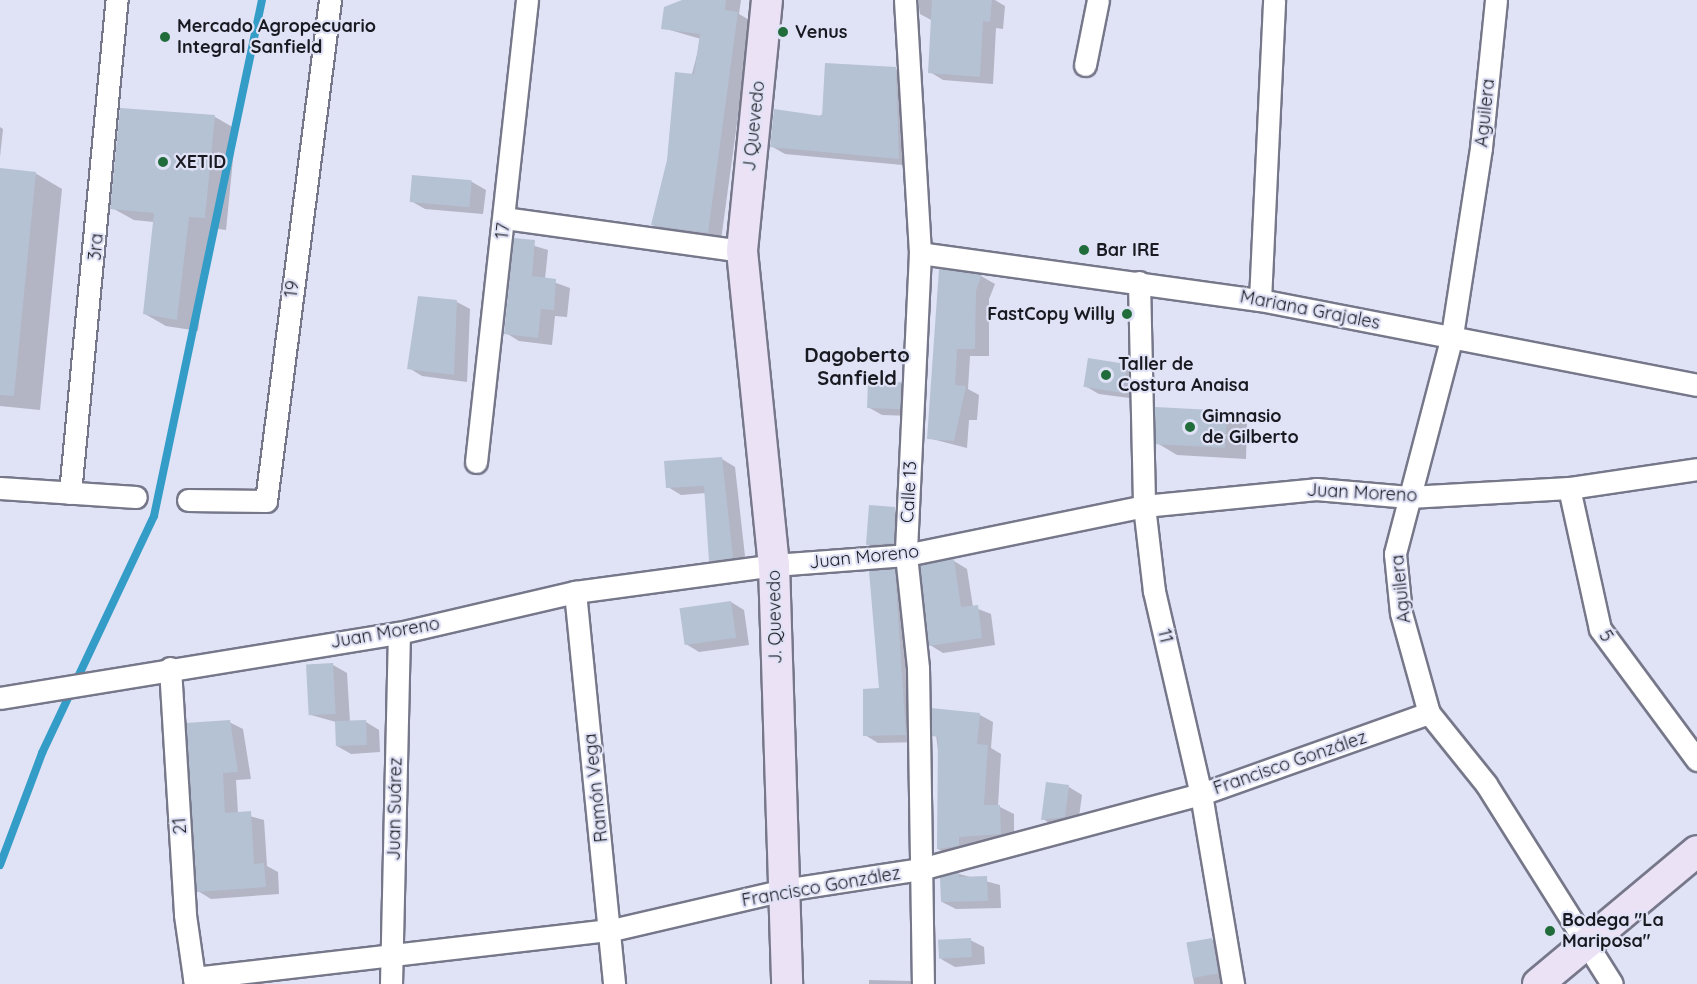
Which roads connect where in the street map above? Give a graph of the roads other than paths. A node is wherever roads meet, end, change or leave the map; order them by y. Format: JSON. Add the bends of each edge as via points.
{"nodes":[{"id":1,"x":117,"y":0,"type":"edge"},
{"id":2,"x":330,"y":0,"type":"edge"},
{"id":3,"x":527,"y":0,"type":"edge"},
{"id":4,"x":767,"y":0,"type":"edge"},
{"id":5,"x":905,"y":0,"type":"edge"},
{"id":6,"x":1098,"y":0,"type":"edge"},
{"id":7,"x":1274,"y":0,"type":"edge"},
{"id":8,"x":1496,"y":0,"type":"edge"},
{"id":9,"x":1085,"y":65,"type":"dead end"},
{"id":10,"x":505,"y":218,"type":"junction"},
{"id":11,"x":742,"y":251,"type":"junction"},
{"id":12,"x":920,"y":253,"type":"junction"},
{"id":13,"x":1139,"y":282,"type":"junction"},
{"id":14,"x":1260,"y":300,"type":"junction"},
{"id":15,"x":1452,"y":336,"type":"junction"},
{"id":16,"x":1697,"y":385,"type":"edge"},
{"id":17,"x":476,"y":462,"type":"dead end"},
{"id":18,"x":1697,"y":469,"type":"edge"},
{"id":19,"x":0,"y":488,"type":"edge"},
{"id":20,"x":1569,"y":488,"type":"junction"},
{"id":21,"x":70,"y":493,"type":"junction"},
{"id":22,"x":136,"y":497,"type":"dead end"},
{"id":23,"x":1409,"y":497,"type":"junction"},
{"id":24,"x":188,"y":500,"type":"dead end"},
{"id":25,"x":1144,"y":506,"type":"junction"},
{"id":26,"x":906,"y":555,"type":"junction"},
{"id":27,"x":774,"y":565,"type":"junction"},
{"id":28,"x":575,"y":592,"type":"junction"},
{"id":29,"x":399,"y":633,"type":"junction"},
{"id":30,"x":170,"y":668,"type":"junction"},
{"id":31,"x":0,"y":698,"type":"edge"},
{"id":32,"x":1429,"y":713,"type":"junction"},
{"id":33,"x":1697,"y":760,"type":"edge"},
{"id":34,"x":1201,"y":794,"type":"junction"},
{"id":35,"x":1697,"y":851,"type":"edge"},
{"id":36,"x":921,"y":869,"type":"junction"},
{"id":37,"x":784,"y":890,"type":"junction"},
{"id":38,"x":612,"y":930,"type":"junction"},
{"id":39,"x":1587,"y":941,"type":"junction"},
{"id":40,"x":392,"y":956,"type":"junction"},
{"id":41,"x":195,"y":981,"type":"edge"},
{"id":42,"x":1228,"y":983,"type":"edge"},
{"id":43,"x":391,"y":984,"type":"edge"},
{"id":44,"x":614,"y":984,"type":"edge"},
{"id":45,"x":787,"y":984,"type":"edge"},
{"id":46,"x":922,"y":984,"type":"edge"},
{"id":47,"x":1538,"y":984,"type":"edge"},
{"id":48,"x":1612,"y":984,"type":"edge"}],
"edges":[{"from":1,"to":21,"type":"street","name":"3ra"},
{"from":2,"to":24,"type":"street","name":"19","via":[[266,501]]},
{"from":3,"to":10,"type":"street","name":"17"},
{"from":4,"to":11,"type":"street","name":"J Quevedo"},
{"from":5,"to":12,"type":"street","name":"Calle 13"},
{"from":6,"to":9,"type":"street"},
{"from":7,"to":14,"type":"street"},
{"from":8,"to":15,"type":"street","name":"Aguilera","via":[[1481,148]]},
{"from":10,"to":11,"type":"street"},
{"from":10,"to":17,"type":"street","name":"17"},
{"from":11,"to":27,"type":"street","name":"J. Quevedo"},
{"from":12,"to":13,"type":"street","name":"Mariana Grajales"},
{"from":12,"to":26,"type":"street","name":"Calle 13"},
{"from":13,"to":14,"type":"street","name":"Mariana Grajales"},
{"from":13,"to":25,"type":"street","name":"11"},
{"from":14,"to":15,"type":"street","name":"Mariana Grajales"},
{"from":15,"to":16,"type":"street","name":"Mariana Grajales"},
{"from":15,"to":23,"type":"street","name":"Aguilera"},
{"from":18,"to":20,"type":"street","name":"Juan Moreno"},
{"from":19,"to":21,"type":"street"},
{"from":20,"to":23,"type":"street","name":"Juan Moreno"},
{"from":20,"to":33,"type":"street","name":"5","via":[[1600,629]]},
{"from":21,"to":22,"type":"street"},
{"from":23,"to":25,"type":"street","name":"Juan Moreno","via":[[1316,489]]},
{"from":23,"to":32,"type":"street","name":"Aguilera","via":[[1395,554],[1401,613]]},
{"from":25,"to":26,"type":"street","name":"Juan Moreno"},
{"from":25,"to":34,"type":"street","name":"11","via":[[1154,591]]},
{"from":26,"to":27,"type":"street","name":"Juan Moreno"},
{"from":26,"to":36,"type":"street","name":"Calle 13","via":[[918,668]]},
{"from":27,"to":28,"type":"street","name":"Juan Moreno"},
{"from":27,"to":37,"type":"street","name":"J. Quevedo"},
{"from":28,"to":29,"type":"street","name":"Juan Moreno"},
{"from":28,"to":38,"type":"street","name":"Ramón Vega"},
{"from":29,"to":30,"type":"street","name":"Juan Moreno"},
{"from":29,"to":40,"type":"street","name":"Juan Suárez"},
{"from":30,"to":31,"type":"street","name":"Juan Moreno"},
{"from":30,"to":41,"type":"street","name":"21"},
{"from":32,"to":34,"type":"street","name":"Francisco González"},
{"from":32,"to":39,"type":"street","name":"Aguilera","via":[[1486,783]]},
{"from":34,"to":36,"type":"street","name":"Francisco González"},
{"from":34,"to":42,"type":"street","name":"11"},
{"from":35,"to":39,"type":"street"},
{"from":36,"to":37,"type":"street","name":"Francisco González"},
{"from":36,"to":46,"type":"street","name":"Calle 13"},
{"from":37,"to":38,"type":"street","name":"Francisco González"},
{"from":37,"to":45,"type":"street","name":"J. Quevedo"},
{"from":38,"to":40,"type":"street","name":"Francisco González"},
{"from":38,"to":44,"type":"street","name":"Ramón Vega"},
{"from":39,"to":47,"type":"street"},
{"from":39,"to":48,"type":"street","name":"Aguilera"},
{"from":40,"to":41,"type":"street","name":"Francisco González"},
{"from":40,"to":43,"type":"street","name":"Juan Suárez"}]}
